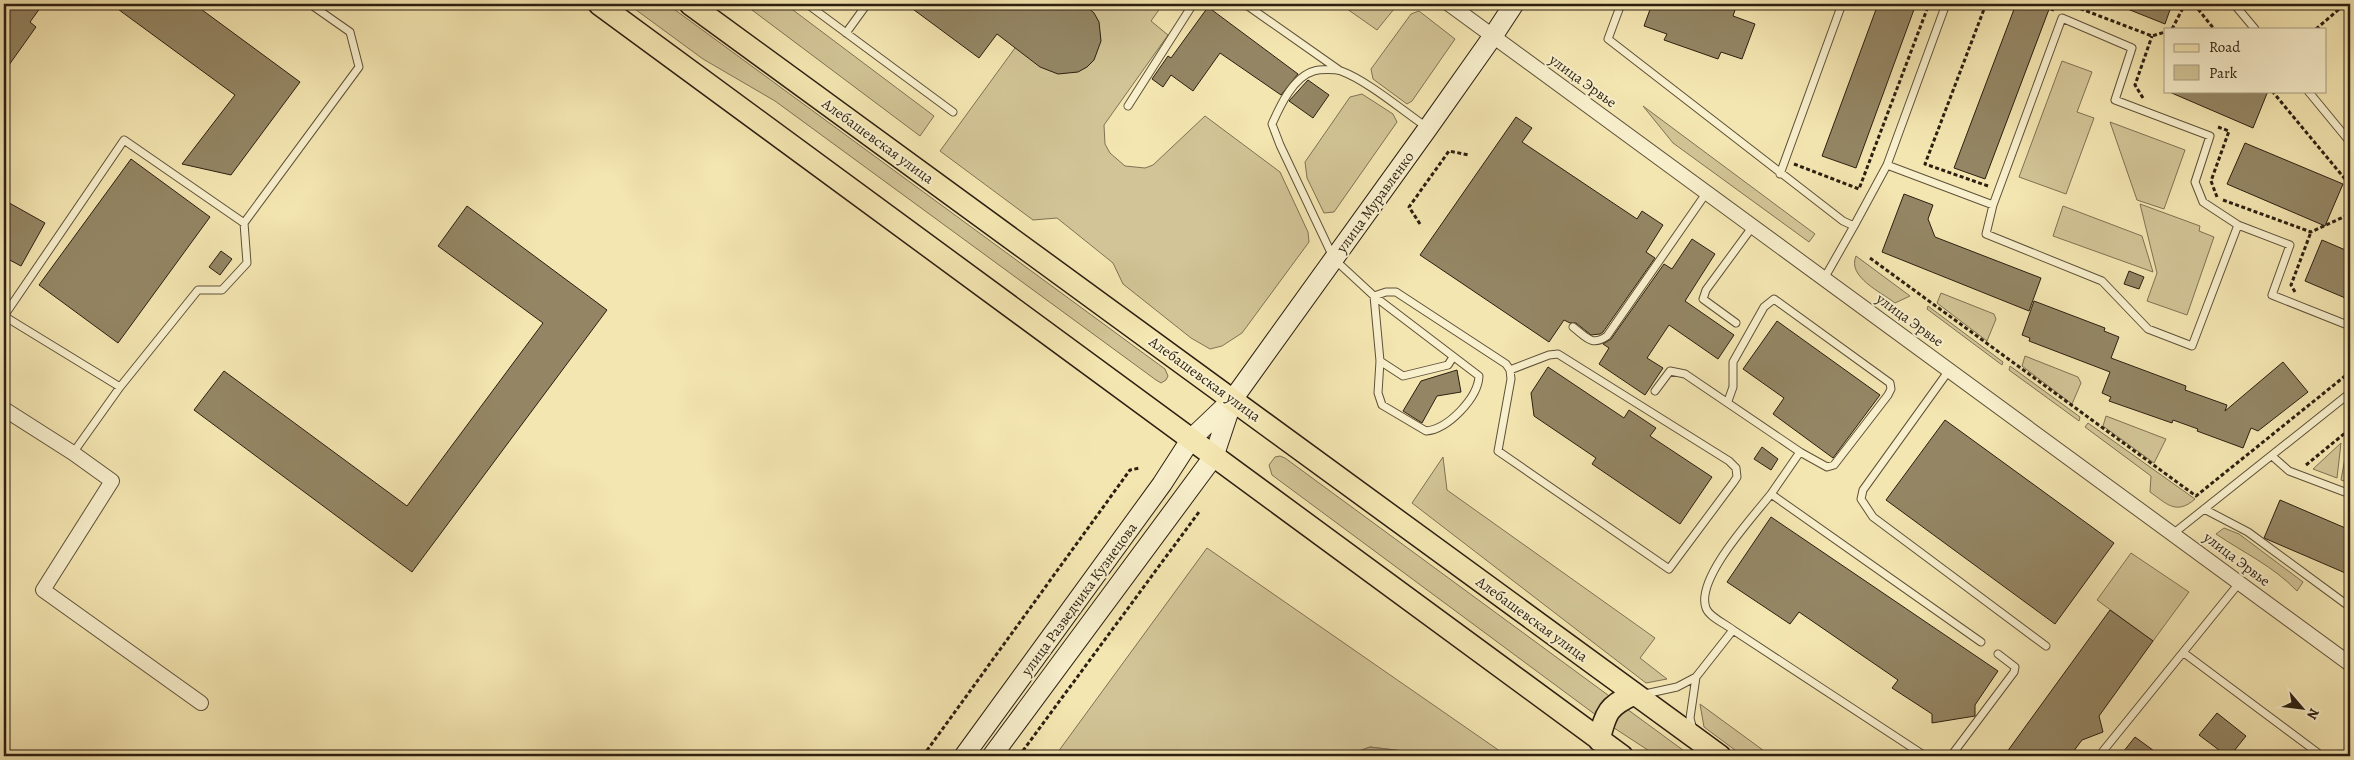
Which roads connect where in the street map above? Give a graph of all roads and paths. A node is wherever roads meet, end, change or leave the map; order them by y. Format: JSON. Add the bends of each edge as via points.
{"nodes":[{"id":1,"x":310,"y":4,"type":"edge"},
{"id":2,"x":599,"y":4,"type":"edge"},
{"id":3,"x":807,"y":4,"type":"edge"},
{"id":4,"x":867,"y":4,"type":"edge"},
{"id":5,"x":1193,"y":4,"type":"edge"},
{"id":6,"x":1245,"y":4,"type":"edge"},
{"id":7,"x":1449,"y":4,"type":"edge"},
{"id":8,"x":1514,"y":4,"type":"edge"},
{"id":9,"x":1621,"y":4,"type":"edge"},
{"id":10,"x":1842,"y":4,"type":"edge"},
{"id":11,"x":1929,"y":4,"type":"edge"},
{"id":12,"x":1946,"y":4,"type":"edge"},
{"id":13,"x":1986,"y":4,"type":"edge"},
{"id":14,"x":2055,"y":4,"type":"edge"},
{"id":15,"x":2068,"y":4,"type":"edge"},
{"id":16,"x":2186,"y":4,"type":"edge"},
{"id":17,"x":2194,"y":4,"type":"edge"},
{"id":18,"x":2234,"y":4,"type":"edge"},
{"id":19,"x":2345,"y":4,"type":"edge"},
{"id":20,"x":699,"y":8,"type":"edge"},
{"id":21,"x":2052,"y":13,"type":"dead end"},
{"id":22,"x":2173,"y":28,"type":"edge"},
{"id":23,"x":2213,"y":28,"type":"edge"},
{"id":24,"x":2255,"y":28,"type":"edge"},
{"id":25,"x":2317,"y":28,"type":"edge"},
{"id":26,"x":2164,"y":32,"type":"edge"},
{"id":27,"x":846,"y":33,"type":"junction"},
{"id":28,"x":1494,"y":36,"type":"junction"},
{"id":29,"x":2152,"y":36,"type":"junction"},
{"id":30,"x":1340,"y":71,"type":"junction"},
{"id":31,"x":2273,"y":92,"type":"edge"},
{"id":32,"x":2309,"y":92,"type":"edge"},
{"id":33,"x":2144,"y":99,"type":"dead end"},
{"id":34,"x":1128,"y":106,"type":"dead end"},
{"id":35,"x":953,"y":112,"type":"dead end"},
{"id":36,"x":2212,"y":125,"type":"dead end"},
{"id":37,"x":1428,"y":128,"type":"junction"},
{"id":38,"x":2350,"y":142,"type":"edge"},
{"id":39,"x":1469,"y":155,"type":"dead end"},
{"id":40,"x":1797,"y":155,"type":"dead end"},
{"id":41,"x":1887,"y":165,"type":"junction"},
{"id":42,"x":1780,"y":174,"type":"junction"},
{"id":43,"x":1991,"y":178,"type":"dead end"},
{"id":44,"x":2350,"y":185,"type":"edge"},
{"id":45,"x":1707,"y":192,"type":"junction"},
{"id":46,"x":1993,"y":205,"type":"junction"},
{"id":47,"x":2350,"y":214,"type":"edge"},
{"id":48,"x":244,"y":223,"type":"junction"},
{"id":49,"x":1420,"y":224,"type":"dead end"},
{"id":50,"x":2238,"y":225,"type":"junction"},
{"id":51,"x":1754,"y":226,"type":"junction"},
{"id":52,"x":1854,"y":226,"type":"junction"},
{"id":53,"x":2311,"y":232,"type":"junction"},
{"id":54,"x":1870,"y":258,"type":"dead end"},
{"id":55,"x":1334,"y":259,"type":"junction"},
{"id":56,"x":1825,"y":277,"type":"junction"},
{"id":57,"x":1374,"y":296,"type":"junction"},
{"id":58,"x":2298,"y":296,"type":"dead end"},
{"id":59,"x":4,"y":316,"type":"edge"},
{"id":60,"x":1736,"y":323,"type":"dead end"},
{"id":61,"x":2350,"y":326,"type":"edge"},
{"id":62,"x":1574,"y":327,"type":"dead end"},
{"id":63,"x":1453,"y":357,"type":"junction"},
{"id":64,"x":1380,"y":361,"type":"junction"},
{"id":65,"x":1950,"y":369,"type":"junction"},
{"id":66,"x":1510,"y":370,"type":"junction"},
{"id":67,"x":2350,"y":372,"type":"edge"},
{"id":68,"x":120,"y":387,"type":"junction"},
{"id":69,"x":1655,"y":391,"type":"dead end"},
{"id":70,"x":2350,"y":393,"type":"edge"},
{"id":71,"x":1233,"y":399,"type":"junction"},
{"id":72,"x":1728,"y":401,"type":"junction"},
{"id":73,"x":4,"y":409,"type":"edge"},
{"id":74,"x":2350,"y":430,"type":"edge"},
{"id":75,"x":1191,"y":439,"type":"junction"},
{"id":76,"x":1800,"y":452,"type":"junction"},
{"id":77,"x":73,"y":453,"type":"junction"},
{"id":78,"x":1214,"y":456,"type":"junction"},
{"id":79,"x":2272,"y":456,"type":"junction"},
{"id":80,"x":1140,"y":468,"type":"dead end"},
{"id":81,"x":2289,"y":471,"type":"junction"},
{"id":82,"x":1771,"y":494,"type":"junction"},
{"id":83,"x":2350,"y":494,"type":"edge"},
{"id":84,"x":2204,"y":510,"type":"junction"},
{"id":85,"x":1200,"y":512,"type":"dead end"},
{"id":86,"x":2174,"y":533,"type":"junction"},
{"id":87,"x":2240,"y":582,"type":"junction"},
{"id":88,"x":2350,"y":607,"type":"edge"},
{"id":89,"x":1733,"y":630,"type":"junction"},
{"id":90,"x":1981,"y":642,"type":"dead end"},
{"id":91,"x":2046,"y":646,"type":"dead end"},
{"id":92,"x":2184,"y":652,"type":"junction"},
{"id":93,"x":1998,"y":654,"type":"dead end"},
{"id":94,"x":2350,"y":664,"type":"edge"},
{"id":95,"x":1696,"y":677,"type":"junction"},
{"id":96,"x":1634,"y":694,"type":"junction"},
{"id":97,"x":202,"y":703,"type":"dead end"},
{"id":98,"x":1695,"y":738,"type":"junction"},
{"id":99,"x":1599,"y":740,"type":"junction"},
{"id":100,"x":924,"y":756,"type":"edge"},
{"id":101,"x":964,"y":756,"type":"edge"},
{"id":102,"x":992,"y":756,"type":"edge"},
{"id":103,"x":1019,"y":756,"type":"edge"},
{"id":104,"x":1622,"y":756,"type":"edge"},
{"id":105,"x":1720,"y":756,"type":"edge"},
{"id":106,"x":1925,"y":756,"type":"edge"},
{"id":107,"x":1952,"y":756,"type":"edge"},
{"id":108,"x":2099,"y":756,"type":"edge"},
{"id":109,"x":2322,"y":756,"type":"edge"}],
"edges":[{"from":1,"to":48,"type":"lane","via":[[350,32],[359,67]]},
{"from":2,"to":75,"type":"main road"},
{"from":3,"to":27,"type":"lane"},
{"from":4,"to":27,"type":"lane"},
{"from":5,"to":34,"type":"lane"},
{"from":6,"to":30,"type":"lane"},
{"from":7,"to":28,"type":"street","name":"улица Эрвье"},
{"from":8,"to":28,"type":"main road","name":"улица Муравленко"},
{"from":9,"to":42,"type":"lane","via":[[1608,39]]},
{"from":10,"to":42,"type":"lane"},
{"from":11,"to":40,"type":"path","via":[[1858,189],[1794,164]]},
{"from":12,"to":41,"type":"lane"},
{"from":13,"to":43,"type":"path","via":[[1925,164],[1988,187]]},
{"from":14,"to":21,"type":"path"},
{"from":15,"to":29,"type":"path"},
{"from":16,"to":22,"type":"path"},
{"from":17,"to":23,"type":"path"},
{"from":18,"to":24,"type":"lane"},
{"from":19,"to":25,"type":"path"},
{"from":20,"to":71,"type":"main road","name":"Алебашевская улица"},
{"from":26,"to":29,"type":"path"},
{"from":27,"to":35,"type":"lane"},
{"from":28,"to":37,"type":"main road","name":"улица Муравленко"},
{"from":28,"to":45,"type":"street","name":"улица Эрвье"},
{"from":29,"to":33,"type":"path","via":[[2135,85]]},
{"from":30,"to":37,"type":"lane","via":[[1362,82]]},
{"from":30,"to":55,"type":"lane","via":[[1314,71],[1294,85],[1272,124]]},
{"from":31,"to":44,"type":"path"},
{"from":32,"to":38,"type":"lane"},
{"from":36,"to":53,"type":"path","via":[[2229,131],[2211,182],[2217,197]]},
{"from":37,"to":55,"type":"main road","name":"улица Муравленко"},
{"from":39,"to":49,"type":"path","via":[[1449,151],[1410,207]]},
{"from":41,"to":46,"type":"lane"},
{"from":41,"to":52,"type":"lane"},
{"from":42,"to":52,"type":"lane"},
{"from":45,"to":51,"type":"street","name":"улица Эрвье"},
{"from":45,"to":62,"type":"lane","via":[[1608,336],[1600,342],[1593,341]]},
{"from":46,"to":50,"type":"lane","via":[[1986,234],[2102,281],[2148,329],[2192,346]]},
{"from":46,"to":50,"type":"lane","via":[[2062,18],[2132,48],[2115,100],[2210,136],[2194,182],[2203,202]]},
{"from":47,"to":53,"type":"path"},
{"from":48,"to":59,"type":"lane","via":[[124,140]]},
{"from":48,"to":68,"type":"lane","via":[[246,263],[222,290],[198,290]]},
{"from":50,"to":61,"type":"lane","via":[[2290,245],[2272,295]]},
{"from":51,"to":56,"type":"street","name":"улица Эрвье"},
{"from":51,"to":60,"type":"lane","via":[[1706,290],[1703,299]]},
{"from":52,"to":56,"type":"lane"},
{"from":53,"to":58,"type":"path","via":[[2291,285]]},
{"from":54,"to":67,"type":"path","via":[[2196,496]]},
{"from":55,"to":57,"type":"lane"},
{"from":55,"to":71,"type":"main road","name":"улица Муравленко"},
{"from":56,"to":65,"type":"street","name":"улица Эрвье"},
{"from":57,"to":63,"type":"lane"},
{"from":57,"to":64,"type":"lane"},
{"from":57,"to":66,"type":"lane","via":[[1396,292],[1506,364]]},
{"from":59,"to":68,"type":"lane"},
{"from":63,"to":64,"type":"lane","via":[[1448,365],[1403,376]]},
{"from":63,"to":64,"type":"lane","via":[[1479,376],[1478,384],[1454,418],[1434,430],[1426,430],[1382,405],[1378,393]]},
{"from":65,"to":86,"type":"street","name":"улица Эрвье"},
{"from":65,"to":91,"type":"lane","via":[[1863,490],[1861,499],[1872,517]]},
{"from":66,"to":66,"type":"lane","via":[[1498,451],[1668,569],[1733,483],[1737,477],[1736,468],[1558,354]]},
{"from":68,"to":77,"type":"lane"},
{"from":69,"to":72,"type":"lane","via":[[1670,371],[1677,371]]},
{"from":70,"to":79,"type":"lane"},
{"from":71,"to":75,"type":"main road","name":"улица Разведчика Кузнецова"},
{"from":71,"to":78,"type":"main road","name":"улица Разведчика Кузнецова"},
{"from":71,"to":96,"type":"main road","name":"Алебашевская улица"},
{"from":72,"to":76,"type":"lane"},
{"from":72,"to":76,"type":"lane","via":[[1733,387],[1733,362],[1764,307],[1774,299],[1890,382],[1888,395],[1834,465],[1827,466]]},
{"from":73,"to":77,"type":"street"},
{"from":74,"to":81,"type":"path","via":[[2307,465]]},
{"from":75,"to":78,"type":"main road"},
{"from":75,"to":101,"type":"main road","name":"улица Разведчика Кузнецова","via":[[1162,484]]},
{"from":76,"to":82,"type":"lane"},
{"from":77,"to":97,"type":"street","via":[[112,481],[43,590]]},
{"from":78,"to":99,"type":"main road"},
{"from":78,"to":102,"type":"main road","name":"улица Разведчика Кузнецова"},
{"from":79,"to":81,"type":"lane"},
{"from":79,"to":84,"type":"lane"},
{"from":80,"to":100,"type":"path","via":[[1130,470]]},
{"from":81,"to":83,"type":"lane"},
{"from":82,"to":89,"type":"lane","via":[[1714,569],[1707,584],[1704,600],[1707,611]]},
{"from":82,"to":90,"type":"lane"},
{"from":84,"to":86,"type":"lane"},
{"from":84,"to":88,"type":"lane","via":[[2248,532]]},
{"from":85,"to":103,"type":"path"},
{"from":86,"to":87,"type":"street","name":"улица Эрвье"},
{"from":87,"to":92,"type":"lane"},
{"from":87,"to":94,"type":"street","name":"улица Эрвье"},
{"from":89,"to":95,"type":"lane"},
{"from":89,"to":106,"type":"lane"},
{"from":92,"to":108,"type":"lane"},
{"from":92,"to":109,"type":"lane"},
{"from":93,"to":107,"type":"lane","via":[[2011,662],[2014,672]]},
{"from":95,"to":96,"type":"lane","via":[[1677,687],[1650,694]]},
{"from":95,"to":98,"type":"lane","via":[[1690,718]]},
{"from":96,"to":98,"type":"main road","name":"Алебашевская улица"},
{"from":96,"to":99,"type":"main road","via":[[1609,709]]},
{"from":98,"to":105,"type":"main road","name":"Алебашевская улица"},
{"from":99,"to":104,"type":"main road"}]}
